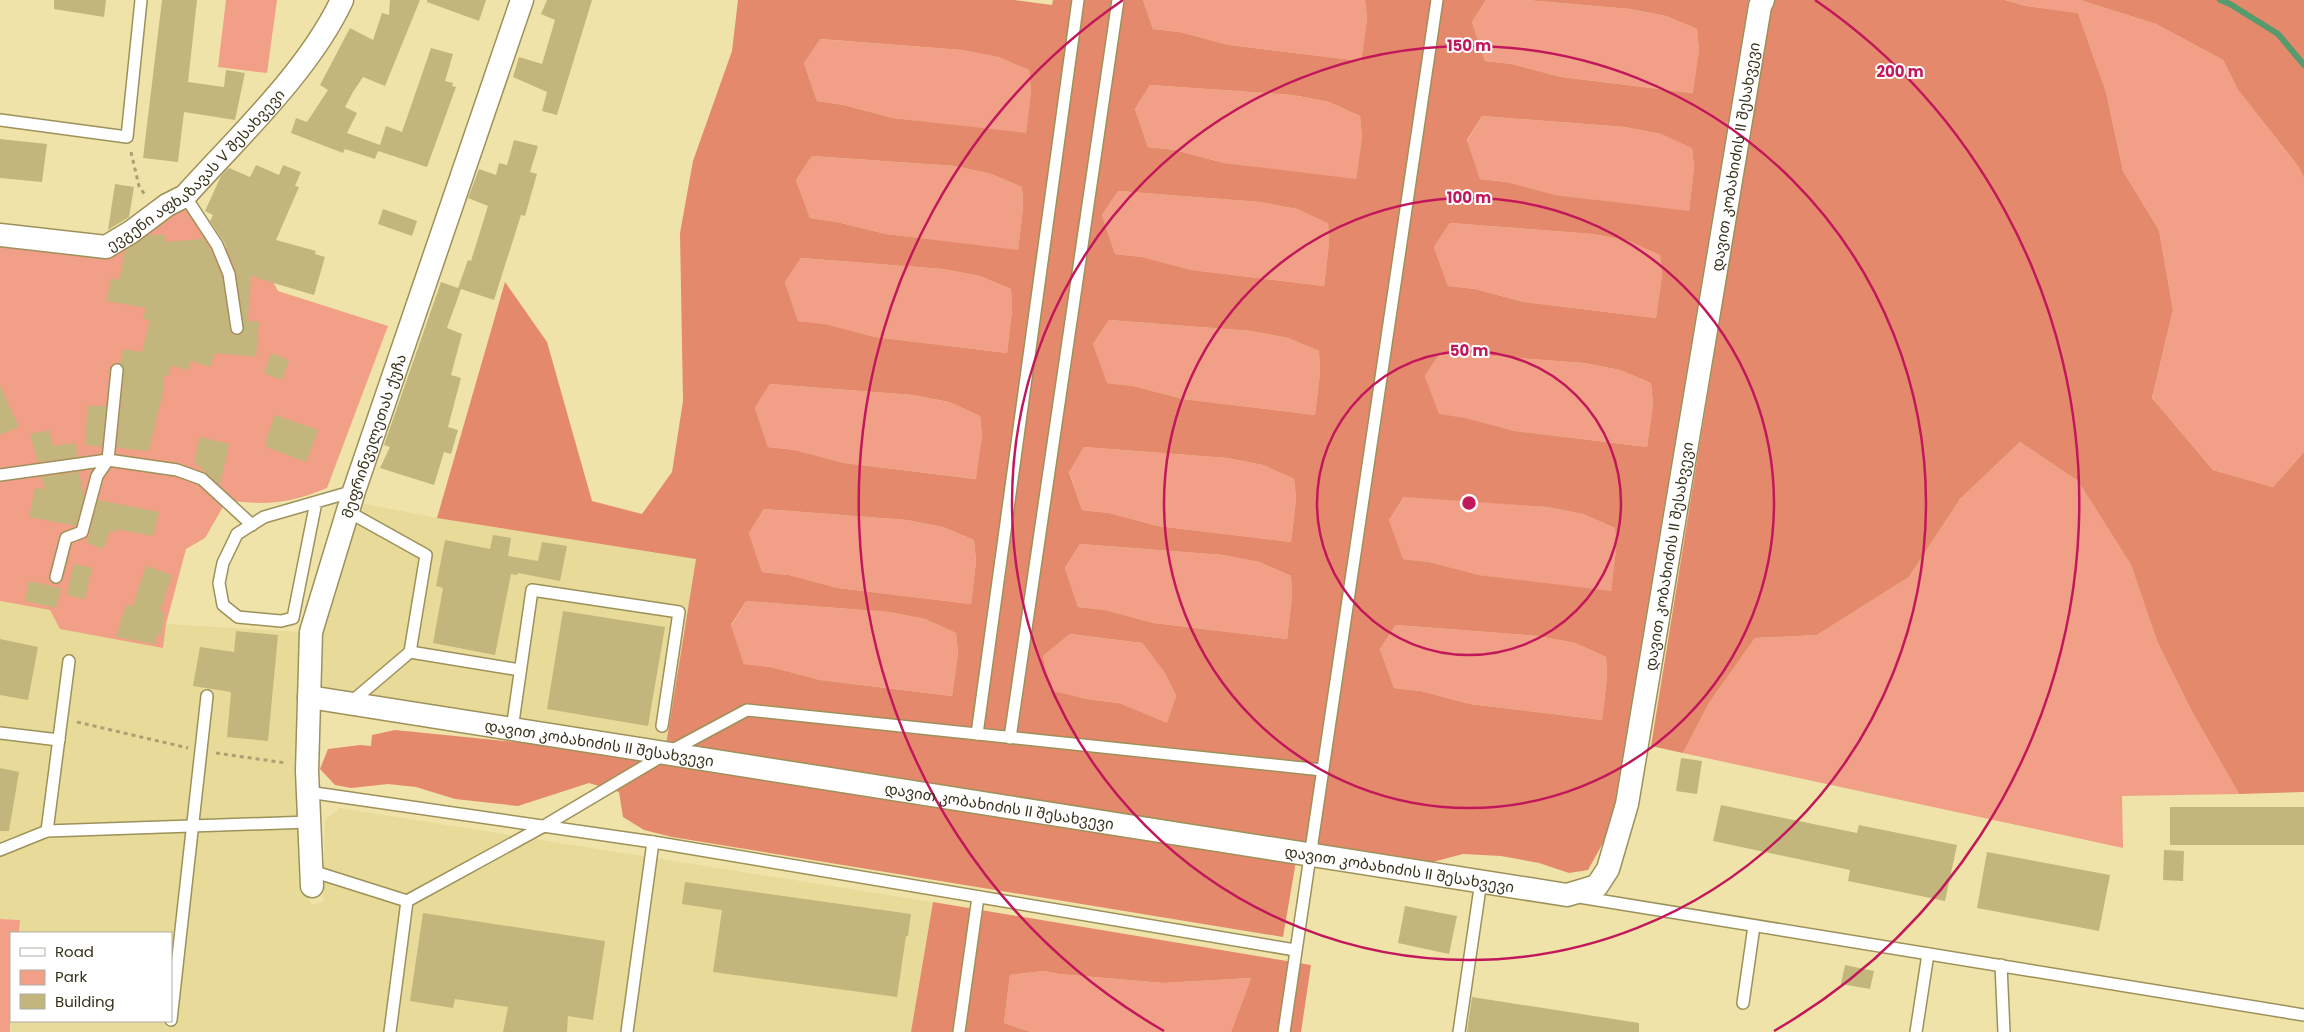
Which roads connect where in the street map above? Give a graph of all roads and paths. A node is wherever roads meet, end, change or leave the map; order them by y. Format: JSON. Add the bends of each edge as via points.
{"nodes":[{"id":1,"x":141,"y":0,"type":"edge"},
{"id":2,"x":522,"y":0,"type":"edge"},
{"id":3,"x":1078,"y":0,"type":"edge"},
{"id":4,"x":1118,"y":0,"type":"edge"},
{"id":5,"x":1437,"y":0,"type":"edge"},
{"id":6,"x":1763,"y":0,"type":"edge"},
{"id":7,"x":340,"y":2,"type":"edge"},
{"id":8,"x":0,"y":120,"type":"edge"},
{"id":9,"x":127,"y":137,"type":"junction"},
{"id":10,"x":184,"y":196,"type":"junction"},
{"id":11,"x":156,"y":212,"type":"junction"},
{"id":12,"x":0,"y":235,"type":"edge"},
{"id":13,"x":237,"y":328,"type":"dead end"},
{"id":14,"x":117,"y":370,"type":"dead end"},
{"id":15,"x":108,"y":460,"type":"junction"},
{"id":16,"x":0,"y":475,"type":"edge"},
{"id":17,"x":351,"y":501,"type":"junction"},
{"id":18,"x":316,"y":502,"type":"junction"},
{"id":19,"x":252,"y":525,"type":"junction"},
{"id":20,"x":56,"y":577,"type":"dead end"},
{"id":21,"x":410,"y":652,"type":"junction"},
{"id":22,"x":69,"y":661,"type":"dead end"},
{"id":23,"x":520,"y":670,"type":"junction"},
{"id":24,"x":208,"y":696,"type":"dead end"},
{"id":25,"x":309,"y":697,"type":"junction"},
{"id":26,"x":350,"y":703,"type":"junction"},
{"id":27,"x":662,"y":726,"type":"dead end"},
{"id":28,"x":512,"y":729,"type":"junction"},
{"id":29,"x":0,"y":733,"type":"edge"},
{"id":30,"x":977,"y":734,"type":"junction"},
{"id":31,"x":1010,"y":738,"type":"junction"},
{"id":32,"x":59,"y":740,"type":"junction"},
{"id":33,"x":667,"y":753,"type":"junction"},
{"id":34,"x":1322,"y":770,"type":"junction"},
{"id":35,"x":308,"y":792,"type":"junction"},
{"id":36,"x":310,"y":822,"type":"junction"},
{"id":37,"x":192,"y":826,"type":"junction"},
{"id":38,"x":544,"y":826,"type":"junction"},
{"id":39,"x":47,"y":831,"type":"junction"},
{"id":40,"x":653,"y":842,"type":"junction"},
{"id":41,"x":0,"y":850,"type":"edge"},
{"id":42,"x":1309,"y":854,"type":"junction"},
{"id":43,"x":312,"y":878,"type":"joint"},
{"id":44,"x":1481,"y":881,"type":"junction"},
{"id":45,"x":1567,"y":895,"type":"junction"},
{"id":46,"x":978,"y":897,"type":"junction"},
{"id":47,"x":407,"y":901,"type":"junction"},
{"id":48,"x":1754,"y":926,"type":"junction"},
{"id":49,"x":1295,"y":950,"type":"junction"},
{"id":50,"x":1928,"y":954,"type":"junction"},
{"id":51,"x":2001,"y":965,"type":"junction"},
{"id":52,"x":1743,"y":1003,"type":"dead end"},
{"id":53,"x":172,"y":1014,"type":"edge"},
{"id":54,"x":2304,"y":1015,"type":"edge"},
{"id":55,"x":390,"y":1032,"type":"edge"},
{"id":56,"x":627,"y":1032,"type":"edge"},
{"id":57,"x":959,"y":1032,"type":"edge"},
{"id":58,"x":1284,"y":1032,"type":"edge"},
{"id":59,"x":1458,"y":1032,"type":"edge"},
{"id":60,"x":1916,"y":1032,"type":"edge"},
{"id":61,"x":2004,"y":1032,"type":"edge"}],
"edges":[{"from":1,"to":9,"type":"lane"},
{"from":2,"to":17,"type":"street","name":"მეფრინველეთას ქუჩა"},
{"from":3,"to":30,"type":"lane"},
{"from":4,"to":31,"type":"lane"},
{"from":5,"to":34,"type":"lane"},
{"from":6,"to":45,"type":"street","name":"დავით კობახიძის II შესახვევი","via":[[1627,804],[1608,869],[1597,886]]},
{"from":7,"to":10,"type":"street","name":"ევგენი აფხაზავას V შესახვევი","via":[[331,23],[295,74]]},
{"from":8,"to":9,"type":"lane"},
{"from":9,"to":11,"type":"path","via":[[139,186]]},
{"from":10,"to":11,"type":"street","name":"ევგენი აფხაზავას V შესახვევი"},
{"from":10,"to":13,"type":"lane","via":[[217,245],[230,274]]},
{"from":11,"to":12,"type":"street","name":"ევგენი აფხაზავას V შესახვევი","via":[[132,232],[106,247]]},
{"from":14,"to":15,"type":"lane"},
{"from":15,"to":16,"type":"lane"},
{"from":15,"to":19,"type":"lane","via":[[177,470],[202,479]]},
{"from":15,"to":20,"type":"lane","via":[[97,476],[82,532],[66,538]]},
{"from":17,"to":18,"type":"lane"},
{"from":17,"to":21,"type":"lane","via":[[426,555]]},
{"from":17,"to":25,"type":"street","name":"მეფრინველეთას ქუჩა","via":[[311,632]]},
{"from":18,"to":19,"type":"lane","via":[[264,517]]},
{"from":18,"to":19,"type":"lane","via":[[293,618],[281,621],[238,617],[223,605],[218,584],[223,563],[237,534]]},
{"from":21,"to":23,"type":"lane"},
{"from":21,"to":26,"type":"lane"},
{"from":22,"to":32,"type":"lane"},
{"from":23,"to":27,"type":"lane","via":[[532,590],[679,612]]},
{"from":23,"to":28,"type":"lane"},
{"from":24,"to":37,"type":"lane"},
{"from":25,"to":26,"type":"street","name":"დავით კობახიძის II შესახვევი"},
{"from":25,"to":35,"type":"street","name":"მეფრინველეთას ქუჩა"},
{"from":26,"to":28,"type":"street","name":"დავით კობახიძის II შესახვევი"},
{"from":28,"to":33,"type":"street","name":"დავით კობახიძის II შესახვევი"},
{"from":29,"to":32,"type":"lane"},
{"from":30,"to":31,"type":"lane"},
{"from":30,"to":33,"type":"lane","via":[[747,710]]},
{"from":31,"to":34,"type":"lane"},
{"from":32,"to":39,"type":"lane"},
{"from":33,"to":38,"type":"lane"},
{"from":33,"to":42,"type":"street","name":"დავით კობახიძის II შესახვევი"},
{"from":34,"to":42,"type":"lane"},
{"from":35,"to":36,"type":"street","name":"მეფრინველეთას ქუჩა"},
{"from":35,"to":38,"type":"lane"},
{"from":36,"to":37,"type":"lane"},
{"from":36,"to":43,"type":"street","name":"მეფრინველეთას ქუჩა"},
{"from":37,"to":39,"type":"lane"},
{"from":37,"to":53,"type":"lane"},
{"from":38,"to":40,"type":"lane"},
{"from":38,"to":47,"type":"lane"},
{"from":39,"to":41,"type":"lane"},
{"from":40,"to":46,"type":"lane"},
{"from":40,"to":56,"type":"lane"},
{"from":42,"to":44,"type":"street","name":"დავით კობახიძის II შესახვევი"},
{"from":42,"to":49,"type":"lane"},
{"from":43,"to":47,"type":"lane"},
{"from":44,"to":45,"type":"street","name":"დავით კობახიძის II შესახვევი"},
{"from":44,"to":59,"type":"lane"},
{"from":45,"to":48,"type":"lane"},
{"from":46,"to":49,"type":"lane"},
{"from":46,"to":57,"type":"lane"},
{"from":47,"to":55,"type":"lane"},
{"from":48,"to":50,"type":"lane"},
{"from":48,"to":52,"type":"lane"},
{"from":49,"to":58,"type":"lane"},
{"from":50,"to":51,"type":"lane"},
{"from":50,"to":60,"type":"lane"},
{"from":51,"to":54,"type":"lane"},
{"from":51,"to":61,"type":"lane"}]}
